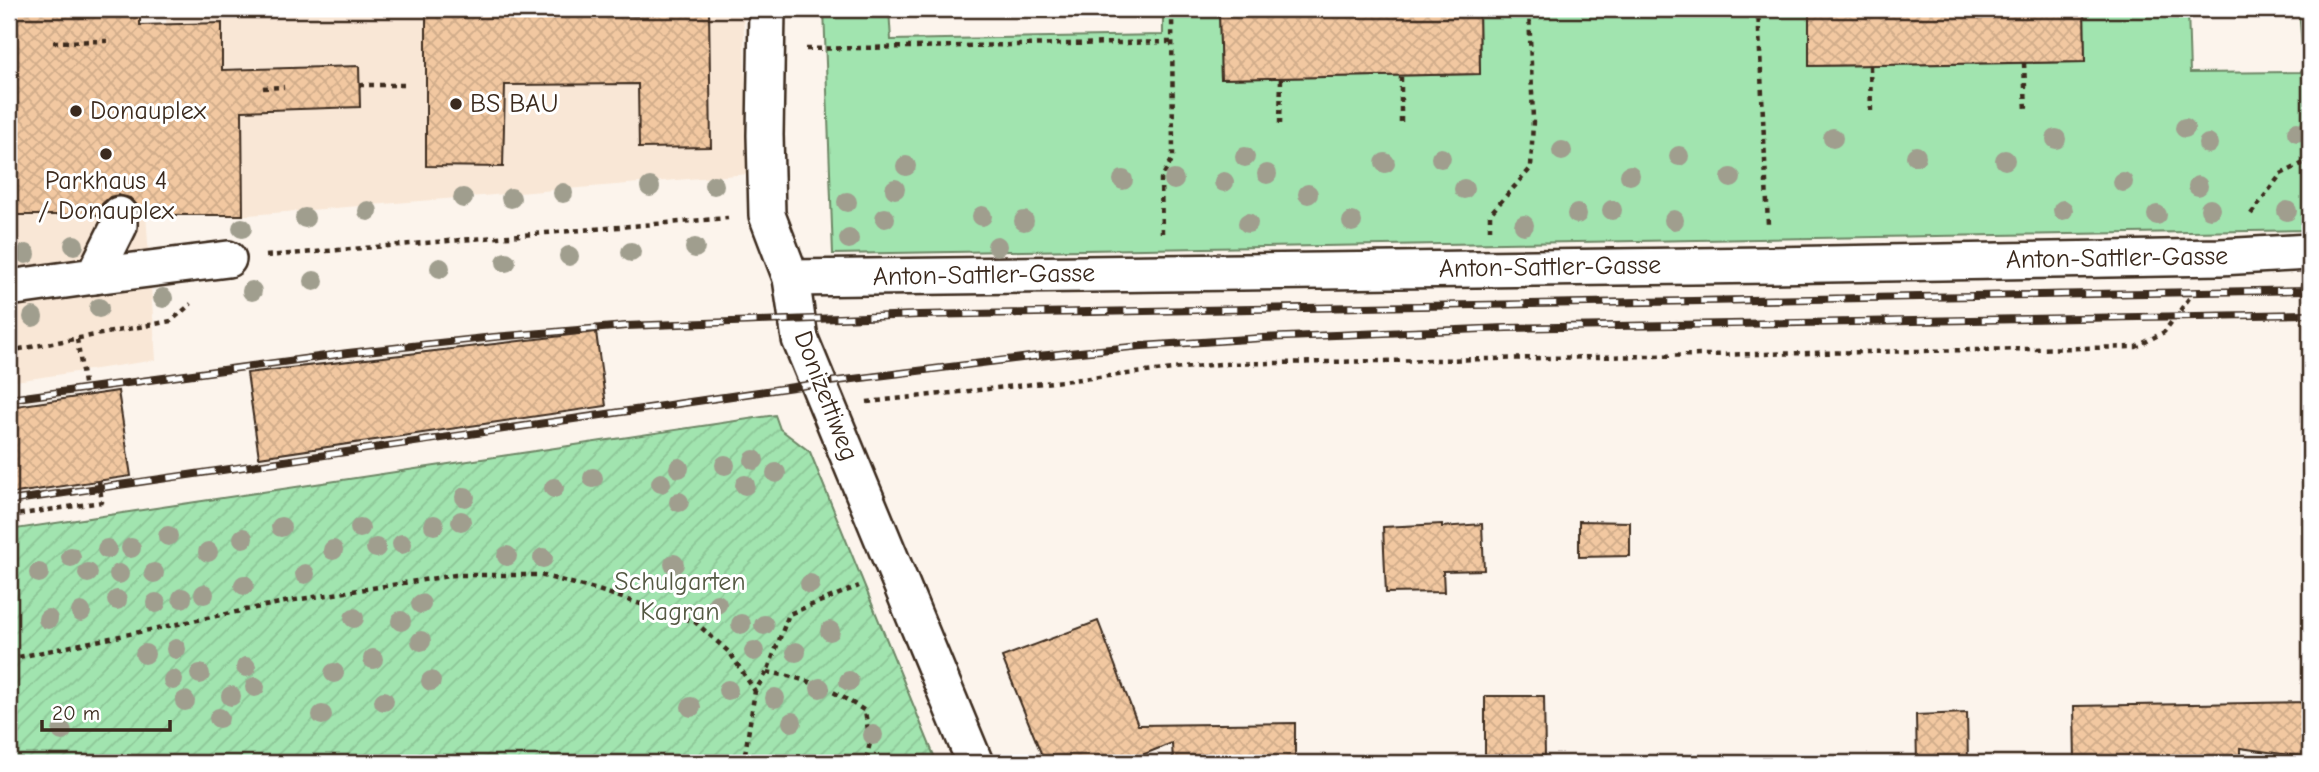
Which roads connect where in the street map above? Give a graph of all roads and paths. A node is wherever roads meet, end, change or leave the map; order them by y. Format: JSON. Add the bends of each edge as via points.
{"nodes":[{"id":1,"x":766,"y":9,"type":"edge"},
{"id":2,"x":1172,"y":9,"type":"edge"},
{"id":3,"x":1529,"y":9,"type":"edge"},
{"id":4,"x":1758,"y":9,"type":"edge"},
{"id":5,"x":1118,"y":36,"type":"dead end"},
{"id":6,"x":946,"y":39,"type":"dead end"},
{"id":7,"x":107,"y":41,"type":"dead end"},
{"id":8,"x":53,"y":42,"type":"dead end"},
{"id":9,"x":1172,"y":42,"type":"junction"},
{"id":10,"x":1118,"y":44,"type":"junction"},
{"id":11,"x":946,"y":47,"type":"junction"},
{"id":12,"x":800,"y":50,"type":"dead end"},
{"id":13,"x":2024,"y":64,"type":"dead end"},
{"id":14,"x":1870,"y":66,"type":"dead end"},
{"id":15,"x":1402,"y":75,"type":"dead end"},
{"id":16,"x":1281,"y":78,"type":"dead end"},
{"id":17,"x":359,"y":85,"type":"dead end"},
{"id":18,"x":406,"y":85,"type":"dead end"},
{"id":19,"x":284,"y":87,"type":"dead end"},
{"id":20,"x":263,"y":88,"type":"dead end"},
{"id":21,"x":2026,"y":111,"type":"dead end"},
{"id":22,"x":1871,"y":114,"type":"dead end"},
{"id":23,"x":1401,"y":122,"type":"dead end"},
{"id":24,"x":1280,"y":124,"type":"dead end"},
{"id":25,"x":2310,"y":160,"type":"edge"},
{"id":26,"x":2273,"y":185,"type":"dead end"},
{"id":27,"x":119,"y":215,"type":"dead end"},
{"id":28,"x":767,"y":215,"type":"junction"},
{"id":29,"x":2310,"y":252,"type":"edge"},
{"id":30,"x":228,"y":259,"type":"joint"},
{"id":31,"x":1770,"y":265,"type":"junction"},
{"id":32,"x":1491,"y":268,"type":"junction"},
{"id":33,"x":1162,"y":272,"type":"junction"},
{"id":34,"x":94,"y":276,"type":"junction"},
{"id":35,"x":790,"y":278,"type":"junction"},
{"id":36,"x":9,"y":288,"type":"edge"},
{"id":37,"x":2196,"y":289,"type":"dead end"},
{"id":38,"x":171,"y":321,"type":"dead end"},
{"id":39,"x":77,"y":338,"type":"junction"},
{"id":40,"x":9,"y":351,"type":"edge"},
{"id":41,"x":86,"y":396,"type":"dead end"},
{"id":42,"x":828,"y":406,"type":"junction"},
{"id":43,"x":99,"y":481,"type":"dead end"},
{"id":44,"x":9,"y":516,"type":"edge"},
{"id":45,"x":896,"y":571,"type":"junction"},
{"id":46,"x":9,"y":659,"type":"edge"},
{"id":47,"x":767,"y":672,"type":"junction"},
{"id":48,"x":755,"y":691,"type":"junction"},
{"id":49,"x":741,"y":763,"type":"edge"},
{"id":50,"x":865,"y":763,"type":"edge"},
{"id":51,"x":975,"y":763,"type":"edge"}],
"edges":[{"from":1,"to":28,"type":"street","name":"Donizettiweg"},
{"from":2,"to":9,"type":"path"},
{"from":3,"to":32,"type":"path","via":[[1531,168],[1490,215]]},
{"from":4,"to":31,"type":"path"},
{"from":5,"to":10,"type":"path"},
{"from":6,"to":11,"type":"path"},
{"from":7,"to":8,"type":"path"},
{"from":9,"to":10,"type":"path"},
{"from":9,"to":33,"type":"path","via":[[1173,158],[1161,179]]},
{"from":10,"to":11,"type":"path"},
{"from":11,"to":12,"type":"path"},
{"from":13,"to":21,"type":"path"},
{"from":14,"to":22,"type":"path"},
{"from":15,"to":23,"type":"path"},
{"from":16,"to":24,"type":"path"},
{"from":17,"to":18,"type":"path"},
{"from":19,"to":20,"type":"path"},
{"from":25,"to":26,"type":"path","via":[[2281,174]]},
{"from":27,"to":34,"type":"street","via":[[119,226]]},
{"from":28,"to":30,"type":"path"},
{"from":28,"to":35,"type":"street","name":"Donizettiweg"},
{"from":29,"to":31,"type":"street","name":"Anton-Sattler-Gasse"},
{"from":30,"to":34,"type":"street"},
{"from":31,"to":32,"type":"street","name":"Anton-Sattler-Gasse"},
{"from":32,"to":33,"type":"street","name":"Anton-Sattler-Gasse"},
{"from":33,"to":35,"type":"street","name":"Anton-Sattler-Gasse"},
{"from":34,"to":36,"type":"street"},
{"from":35,"to":42,"type":"street","name":"Donizettiweg","via":[[800,340]]},
{"from":37,"to":42,"type":"path","via":[[2164,332],[2136,347],[1220,364]]},
{"from":38,"to":39,"type":"path"},
{"from":39,"to":40,"type":"path"},
{"from":39,"to":41,"type":"path"},
{"from":42,"to":45,"type":"street","name":"Donizettiweg"},
{"from":43,"to":44,"type":"path","via":[[102,502]]},
{"from":45,"to":47,"type":"path","via":[[789,614]]},
{"from":45,"to":51,"type":"street","name":"Donizettiweg"},
{"from":46,"to":48,"type":"path","via":[[289,601],[455,575],[540,575],[695,622],[730,653]]},
{"from":47,"to":48,"type":"path"},
{"from":47,"to":50,"type":"path","via":[[837,692],[866,711],[870,743]]},
{"from":48,"to":49,"type":"path"}]}
